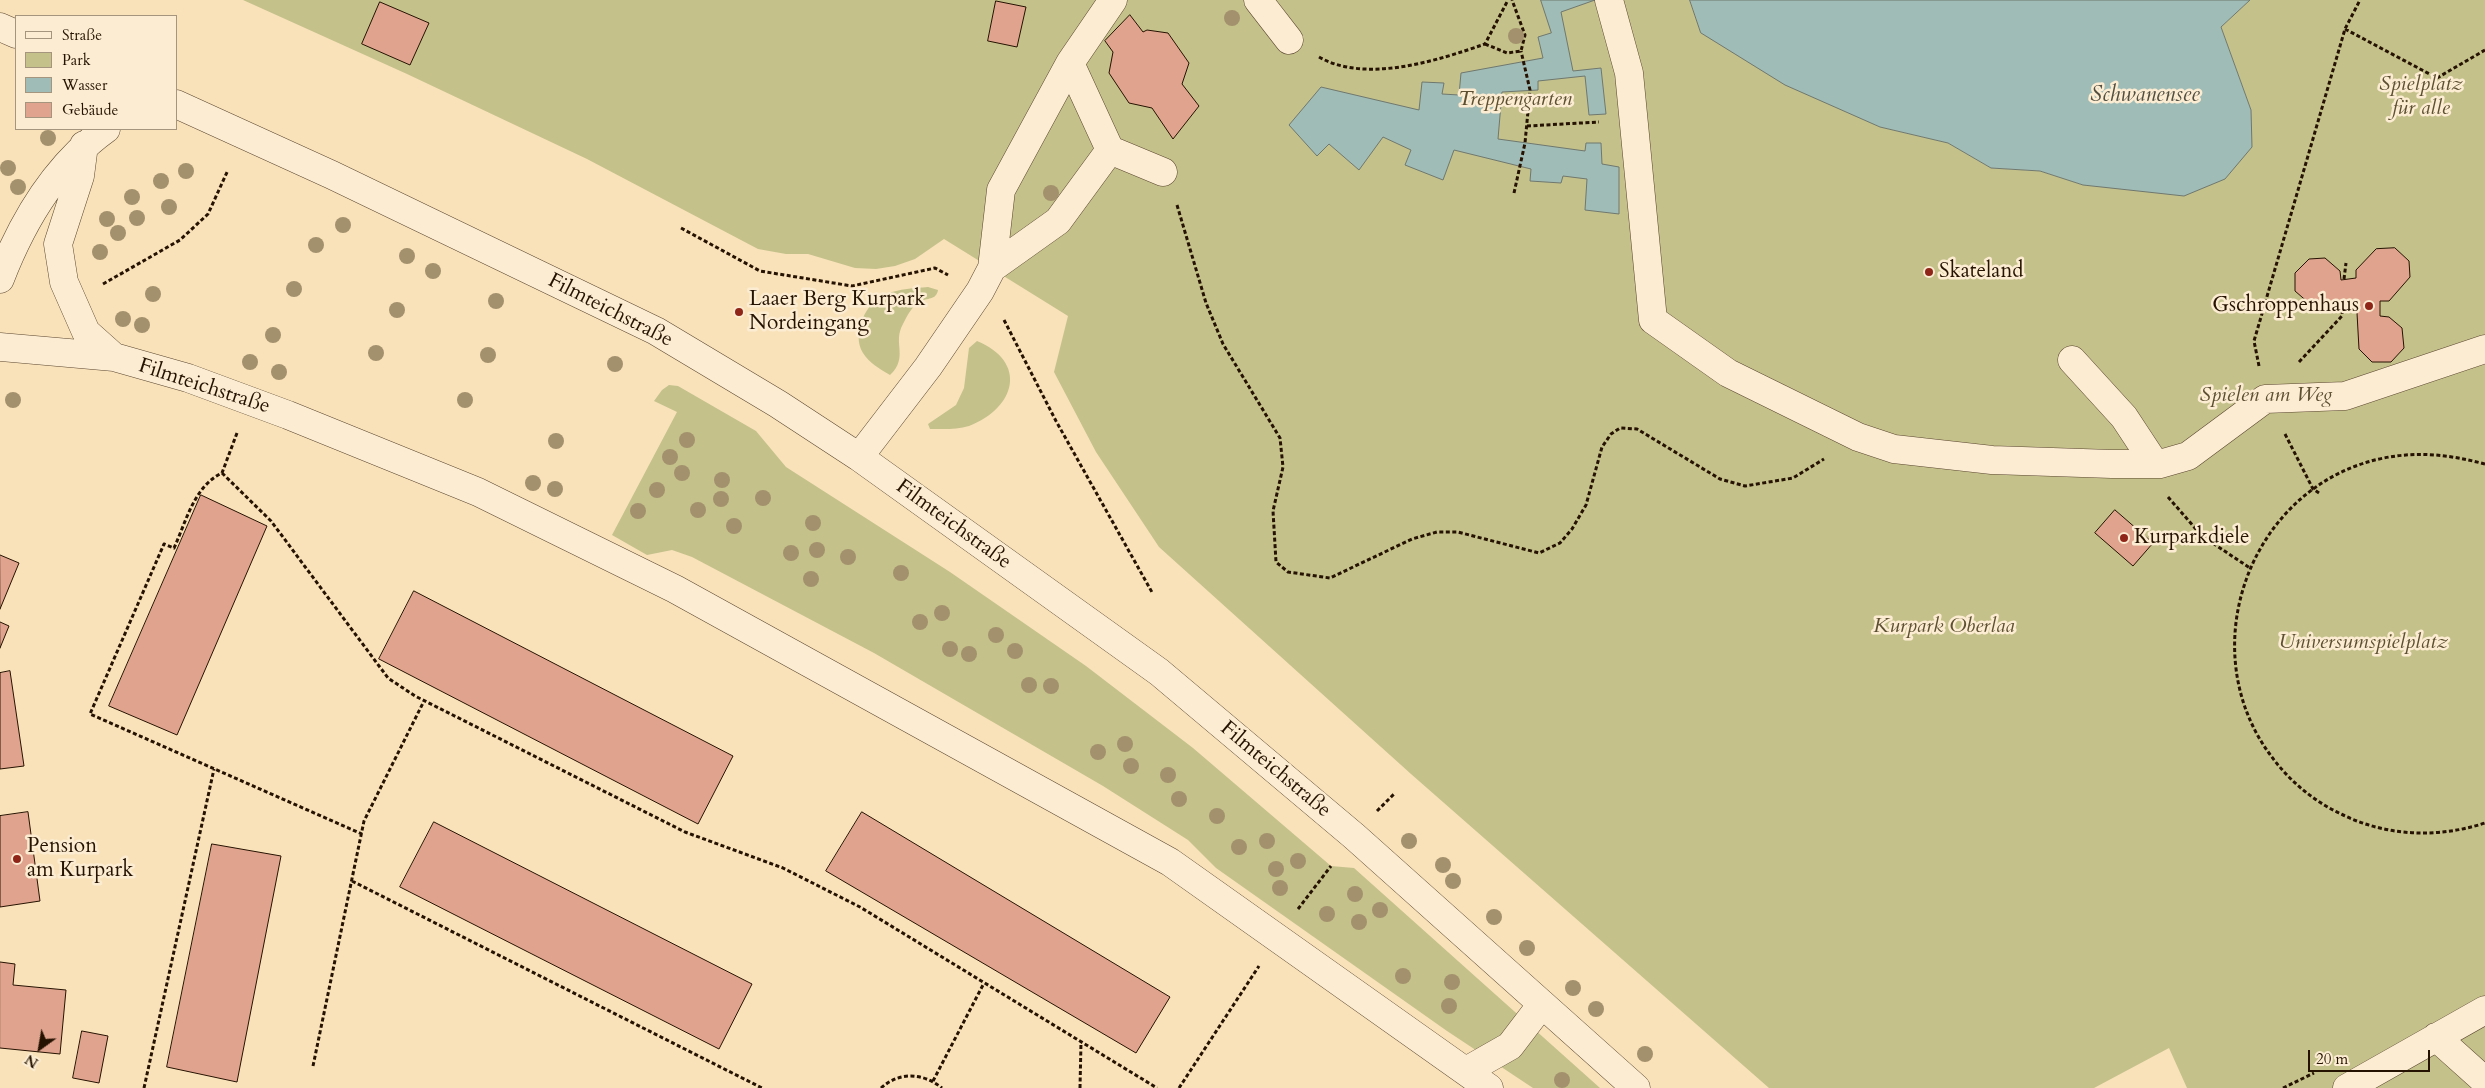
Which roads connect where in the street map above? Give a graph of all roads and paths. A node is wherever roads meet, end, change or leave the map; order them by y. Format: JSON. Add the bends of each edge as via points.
{"nodes":[{"id":1,"x":1113,"y":0,"type":"edge"},
{"id":2,"x":1258,"y":0,"type":"edge"},
{"id":3,"x":1508,"y":0,"type":"edge"},
{"id":4,"x":1512,"y":0,"type":"edge"},
{"id":5,"x":1609,"y":0,"type":"edge"},
{"id":6,"x":2360,"y":0,"type":"edge"},
{"id":7,"x":0,"y":27,"type":"edge"},
{"id":8,"x":2344,"y":29,"type":"junction"},
{"id":9,"x":15,"y":34,"type":"edge"},
{"id":10,"x":1289,"y":40,"type":"dead end"},
{"id":11,"x":1485,"y":44,"type":"junction"},
{"id":12,"x":2485,"y":50,"type":"edge"},
{"id":13,"x":1521,"y":51,"type":"junction"},
{"id":14,"x":1324,"y":60,"type":"dead end"},
{"id":15,"x":1070,"y":63,"type":"junction"},
{"id":16,"x":178,"y":105,"type":"edge"},
{"id":17,"x":1590,"y":122,"type":"dead end"},
{"id":18,"x":1527,"y":126,"type":"junction"},
{"id":19,"x":105,"y":130,"type":"edge"},
{"id":20,"x":84,"y":145,"type":"junction"},
{"id":21,"x":1110,"y":150,"type":"junction"},
{"id":22,"x":228,"y":170,"type":"dead end"},
{"id":23,"x":1162,"y":172,"type":"joint"},
{"id":24,"x":1514,"y":193,"type":"dead end"},
{"id":25,"x":2346,"y":263,"type":"dead end"},
{"id":26,"x":992,"y":268,"type":"junction"},
{"id":27,"x":0,"y":279,"type":"edge"},
{"id":28,"x":2344,"y":279,"type":"dead end"},
{"id":29,"x":97,"y":288,"type":"dead end"},
{"id":30,"x":2343,"y":303,"type":"dead end"},
{"id":31,"x":0,"y":347,"type":"edge"},
{"id":32,"x":2485,"y":349,"type":"edge"},
{"id":33,"x":114,"y":357,"type":"junction"},
{"id":34,"x":2072,"y":360,"type":"dead end"},
{"id":35,"x":2265,"y":400,"type":"junction"},
{"id":36,"x":1858,"y":437,"type":"junction"},
{"id":37,"x":235,"y":439,"type":"dead end"},
{"id":38,"x":859,"y":457,"type":"junction"},
{"id":39,"x":2155,"y":464,"type":"junction"},
{"id":40,"x":2485,"y":464,"type":"edge"},
{"id":41,"x":222,"y":473,"type":"junction"},
{"id":42,"x":2313,"y":489,"type":"junction"},
{"id":43,"x":2319,"y":493,"type":"dead end"},
{"id":44,"x":2250,"y":568,"type":"junction"},
{"id":45,"x":424,"y":701,"type":"junction"},
{"id":46,"x":214,"y":769,"type":"junction"},
{"id":47,"x":1394,"y":794,"type":"dead end"},
{"id":48,"x":1374,"y":815,"type":"dead end"},
{"id":49,"x":2485,"y":823,"type":"edge"},
{"id":50,"x":362,"y":834,"type":"junction"},
{"id":51,"x":1331,"y":866,"type":"dead end"},
{"id":52,"x":352,"y":882,"type":"junction"},
{"id":53,"x":1296,"y":912,"type":"dead end"},
{"id":54,"x":1260,"y":965,"type":"dead end"},
{"id":55,"x":984,"y":983,"type":"junction"},
{"id":56,"x":1542,"y":1004,"type":"junction"},
{"id":57,"x":2485,"y":1010,"type":"edge"},
{"id":58,"x":2436,"y":1038,"type":"junction"},
{"id":59,"x":1081,"y":1042,"type":"junction"},
{"id":60,"x":312,"y":1066,"type":"dead end"},
{"id":61,"x":1466,"y":1071,"type":"junction"},
{"id":62,"x":933,"y":1081,"type":"junction"},
{"id":63,"x":2485,"y":1081,"type":"edge"},
{"id":64,"x":144,"y":1088,"type":"edge"},
{"id":65,"x":762,"y":1088,"type":"edge"},
{"id":66,"x":881,"y":1088,"type":"edge"},
{"id":67,"x":942,"y":1088,"type":"edge"},
{"id":68,"x":1080,"y":1088,"type":"edge"},
{"id":69,"x":1157,"y":1088,"type":"edge"},
{"id":70,"x":1179,"y":1088,"type":"edge"},
{"id":71,"x":1489,"y":1088,"type":"edge"},
{"id":72,"x":1636,"y":1088,"type":"edge"},
{"id":73,"x":2347,"y":1088,"type":"edge"}],
"edges":[{"from":1,"to":15,"type":"street"},
{"from":2,"to":10,"type":"street"},
{"from":3,"to":11,"type":"path"},
{"from":4,"to":13,"type":"path","via":[[1525,35]]},
{"from":5,"to":36,"type":"street","via":[[1629,73],[1653,320],[1728,373]]},
{"from":6,"to":8,"type":"path"},
{"from":7,"to":9,"type":"street"},
{"from":8,"to":12,"type":"path","via":[[2436,78]]},
{"from":8,"to":35,"type":"path","via":[[2254,341]]},
{"from":11,"to":13,"type":"path","via":[[1507,53]]},
{"from":11,"to":14,"type":"path","via":[[1404,67],[1352,67]]},
{"from":13,"to":18,"type":"path","via":[[1530,90]]},
{"from":15,"to":21,"type":"street"},
{"from":15,"to":26,"type":"street","via":[[1001,190]]},
{"from":16,"to":38,"type":"street","name":"Filmteichstraße","via":[[656,331]]},
{"from":17,"to":18,"type":"path"},
{"from":18,"to":24,"type":"path"},
{"from":19,"to":20,"type":"street"},
{"from":20,"to":27,"type":"street","via":[[37,206],[14,244]]},
{"from":20,"to":33,"type":"street","via":[[80,176],[58,244],[64,282],[86,332]]},
{"from":21,"to":23,"type":"street"},
{"from":21,"to":26,"type":"street","via":[[1058,221]]},
{"from":22,"to":29,"type":"path","via":[[208,214],[180,240]]},
{"from":23,"to":36,"type":"path","via":[[1182,218],[1206,303],[1223,344],[1280,438],[1283,467],[1273,511],[1276,562],[1288,572],[1330,578],[1412,539],[1436,532],[1458,532],[1539,553],[1560,543],[1572,529],[1586,505],[1602,446],[1620,428],[1637,429],[1720,478],[1745,486],[1793,478]]},
{"from":25,"to":28,"type":"path"},
{"from":26,"to":38,"type":"street","via":[[928,367]]},
{"from":30,"to":35,"type":"path","via":[[2342,316]]},
{"from":31,"to":33,"type":"street","name":"Filmteichstraße"},
{"from":32,"to":35,"type":"street","via":[[2345,396]]},
{"from":33,"to":61,"type":"street","name":"Filmteichstraße","via":[[188,378],[478,492],[675,589],[1170,862]]},
{"from":34,"to":39,"type":"street","via":[[2124,417]]},
{"from":35,"to":39,"type":"street","via":[[2188,456]]},
{"from":35,"to":42,"type":"path"},
{"from":36,"to":39,"type":"street","via":[[1894,449],[1992,460]]},
{"from":37,"to":41,"type":"path"},
{"from":38,"to":56,"type":"street","name":"Filmteichstraße","via":[[1159,672],[1354,836]]},
{"from":39,"to":44,"type":"path","via":[[2169,499],[2202,536]]},
{"from":40,"to":42,"type":"path","via":[[2458,456],[2421,453],[2383,458],[2348,470]]},
{"from":41,"to":45,"type":"path","via":[[271,521],[388,678]]},
{"from":41,"to":46,"type":"path","via":[[212,477],[198,494],[174,548],[164,544],[90,714]]},
{"from":42,"to":43,"type":"path"},
{"from":42,"to":44,"type":"path","via":[[2286,513],[2263,542]]},
{"from":44,"to":49,"type":"path","via":[[2236,612],[2234,648],[2238,686],[2250,721],[2268,754],[2293,782],[2322,805],[2356,822],[2392,831],[2429,834],[2466,830]]},
{"from":45,"to":50,"type":"path","via":[[364,821]]},
{"from":45,"to":55,"type":"path","via":[[685,832],[783,868],[860,908]]},
{"from":46,"to":50,"type":"path"},
{"from":46,"to":64,"type":"path"},
{"from":47,"to":48,"type":"path"},
{"from":50,"to":52,"type":"path"},
{"from":51,"to":53,"type":"path"},
{"from":52,"to":60,"type":"path"},
{"from":52,"to":65,"type":"path"},
{"from":54,"to":70,"type":"path"},
{"from":55,"to":59,"type":"path"},
{"from":55,"to":62,"type":"path"},
{"from":56,"to":61,"type":"street","via":[[1510,1046]]},
{"from":56,"to":72,"type":"street","name":"Filmteichstraße"},
{"from":57,"to":58,"type":"street"},
{"from":58,"to":63,"type":"street"},
{"from":58,"to":73,"type":"street"},
{"from":59,"to":68,"type":"path"},
{"from":59,"to":69,"type":"path"},
{"from":61,"to":71,"type":"street","name":"Filmteichstraße"},
{"from":62,"to":66,"type":"path","via":[[920,1076],[906,1076],[893,1079]]},
{"from":62,"to":67,"type":"path"}]}
